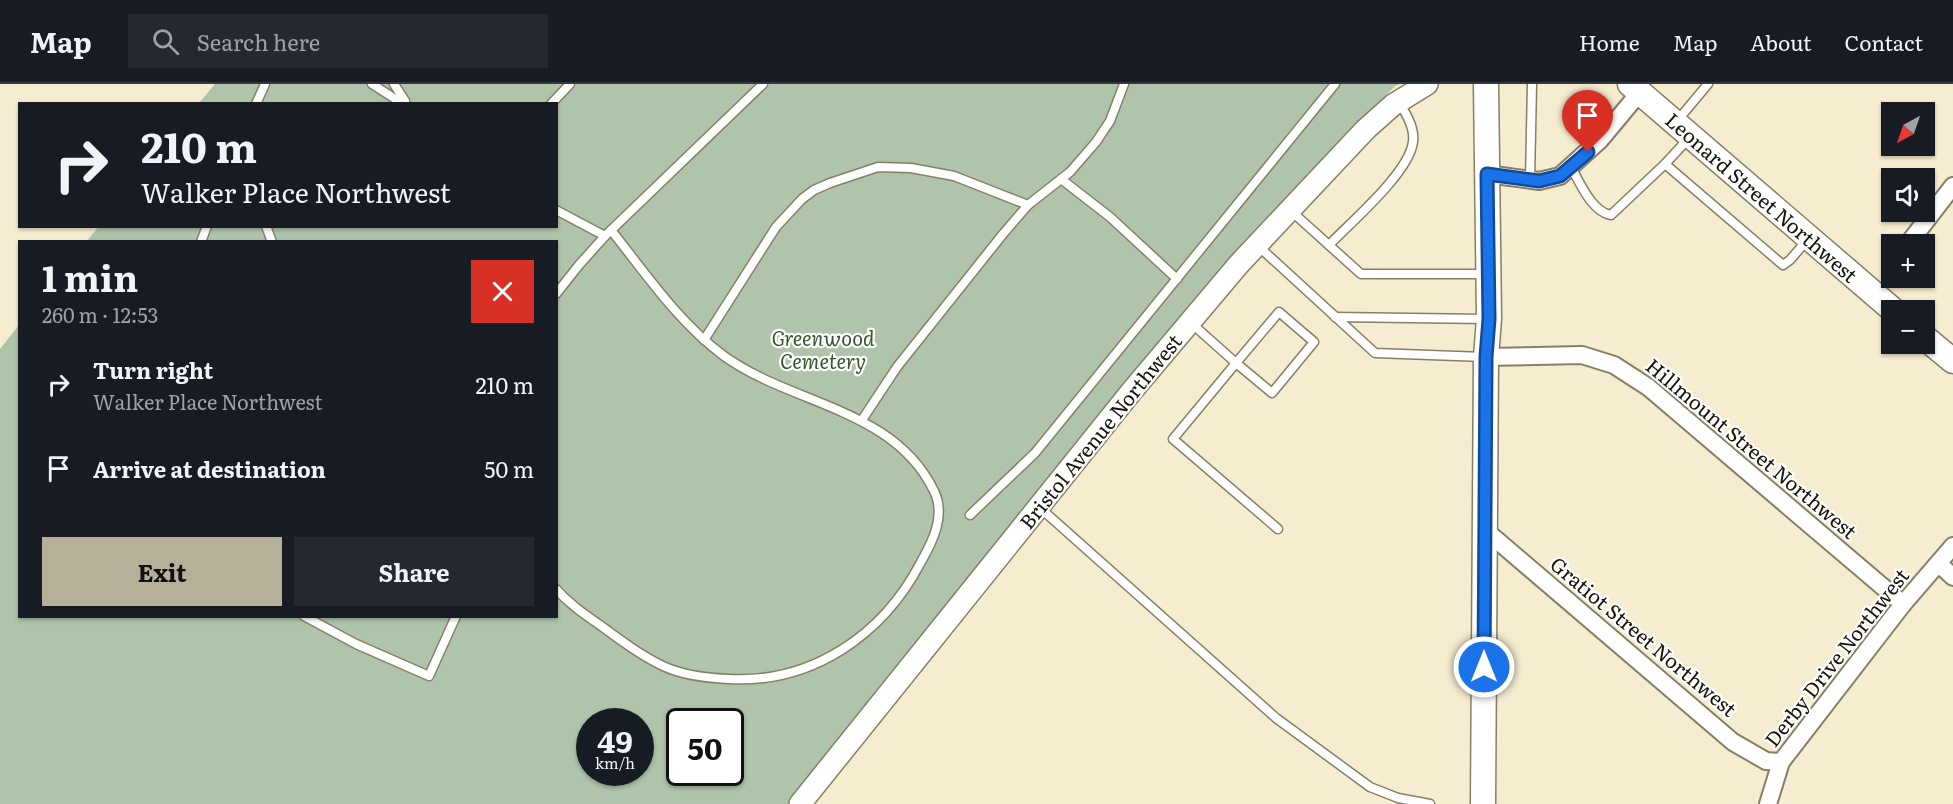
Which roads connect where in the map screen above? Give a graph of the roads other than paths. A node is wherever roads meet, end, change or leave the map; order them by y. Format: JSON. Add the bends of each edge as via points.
{"nodes":[{"id":1,"x":265,"y":84,"type":"edge"},
{"id":2,"x":372,"y":84,"type":"edge"},
{"id":3,"x":394,"y":84,"type":"edge"},
{"id":4,"x":570,"y":84,"type":"edge"},
{"id":5,"x":763,"y":84,"type":"edge"},
{"id":6,"x":1124,"y":84,"type":"edge"},
{"id":7,"x":1335,"y":84,"type":"edge"},
{"id":8,"x":1427,"y":84,"type":"edge"},
{"id":9,"x":1486,"y":84,"type":"edge"},
{"id":10,"x":1532,"y":84,"type":"edge"},
{"id":11,"x":1708,"y":84,"type":"edge"},
{"id":12,"x":1635,"y":88,"type":"edge"},
{"id":13,"x":256,"y":102,"type":"edge"},
{"id":14,"x":402,"y":102,"type":"edge"},
{"id":15,"x":404,"y":102,"type":"edge"},
{"id":16,"x":553,"y":102,"type":"edge"},
{"id":17,"x":1398,"y":102,"type":"junction"},
{"id":18,"x":1682,"y":130,"type":"junction"},
{"id":19,"x":1665,"y":164,"type":"junction"},
{"id":20,"x":1570,"y":167,"type":"junction"},
{"id":21,"x":1487,"y":174,"type":"junction"},
{"id":22,"x":1061,"y":179,"type":"junction"},
{"id":23,"x":1530,"y":180,"type":"junction"},
{"id":24,"x":1953,"y":186,"type":"edge"},
{"id":25,"x":1028,"y":205,"type":"junction"},
{"id":26,"x":1290,"y":210,"type":"junction"},
{"id":27,"x":558,"y":211,"type":"edge"},
{"id":28,"x":608,"y":233,"type":"junction"},
{"id":29,"x":1916,"y":234,"type":"edge"},
{"id":30,"x":1808,"y":238,"type":"junction"},
{"id":31,"x":1329,"y":244,"type":"junction"},
{"id":32,"x":1257,"y":245,"type":"junction"},
{"id":33,"x":1488,"y":274,"type":"junction"},
{"id":34,"x":1177,"y":279,"type":"junction"},
{"id":35,"x":558,"y":291,"type":"edge"},
{"id":36,"x":1881,"y":300,"type":"edge"},
{"id":37,"x":1335,"y":317,"type":"junction"},
{"id":38,"x":1489,"y":319,"type":"junction"},
{"id":39,"x":1190,"y":322,"type":"junction"},
{"id":40,"x":704,"y":340,"type":"junction"},
{"id":41,"x":1935,"y":346,"type":"edge"},
{"id":42,"x":1486,"y":357,"type":"junction"},
{"id":43,"x":1953,"y":361,"type":"edge"},
{"id":44,"x":1236,"y":363,"type":"junction"},
{"id":45,"x":862,"y":420,"type":"junction"},
{"id":46,"x":1039,"y":507,"type":"junction"},
{"id":47,"x":970,"y":515,"type":"dead end"},
{"id":48,"x":1278,"y":529,"type":"dead end"},
{"id":49,"x":1485,"y":530,"type":"junction"},
{"id":50,"x":1953,"y":546,"type":"edge"},
{"id":51,"x":1939,"y":564,"type":"junction"},
{"id":52,"x":1953,"y":577,"type":"edge"},
{"id":53,"x":558,"y":591,"type":"edge"},
{"id":54,"x":1904,"y":604,"type":"junction"},
{"id":55,"x":308,"y":618,"type":"edge"},
{"id":56,"x":455,"y":618,"type":"edge"},
{"id":57,"x":1781,"y":762,"type":"junction"},
{"id":58,"x":800,"y":804,"type":"edge"},
{"id":59,"x":1430,"y":804,"type":"edge"},
{"id":60,"x":1483,"y":804,"type":"edge"},
{"id":61,"x":1768,"y":804,"type":"edge"}],
"edges":[{"from":1,"to":13,"type":"lane"},
{"from":2,"to":14,"type":"lane"},
{"from":3,"to":15,"type":"lane"},
{"from":4,"to":16,"type":"lane"},
{"from":5,"to":28,"type":"lane"},
{"from":6,"to":22,"type":"lane","via":[[1104,131]]},
{"from":7,"to":34,"type":"lane"},
{"from":8,"to":17,"type":"street","name":"Bristol Avenue Northwest"},
{"from":9,"to":21,"type":"main road"},
{"from":10,"to":23,"type":"lane"},
{"from":11,"to":18,"type":"lane"},
{"from":12,"to":18,"type":"main road","name":"Leonard Street Northwest"},
{"from":12,"to":20,"type":"street","via":[[1600,140]]},
{"from":17,"to":26,"type":"street","name":"Bristol Avenue Northwest","via":[[1366,129]]},
{"from":17,"to":31,"type":"lane","via":[[1407,114],[1413,141],[1399,174]]},
{"from":18,"to":19,"type":"lane"},
{"from":18,"to":30,"type":"main road","name":"Leonard Street Northwest"},
{"from":19,"to":20,"type":"lane","via":[[1611,214],[1604,214],[1595,206]]},
{"from":19,"to":30,"type":"lane","via":[[1783,265]]},
{"from":20,"to":23,"type":"street","via":[[1560,176]]},
{"from":21,"to":23,"type":"street"},
{"from":21,"to":33,"type":"main road"},
{"from":22,"to":25,"type":"lane"},
{"from":22,"to":34,"type":"lane","via":[[1110,217]]},
{"from":24,"to":29,"type":"street"},
{"from":25,"to":40,"type":"lane","via":[[954,176],[911,168],[878,167],[830,183],[814,190],[787,214]]},
{"from":25,"to":45,"type":"lane","via":[[936,315]]},
{"from":26,"to":31,"type":"lane"},
{"from":26,"to":32,"type":"street","name":"Bristol Avenue Northwest"},
{"from":27,"to":28,"type":"lane"},
{"from":28,"to":35,"type":"lane"},
{"from":28,"to":40,"type":"lane"},
{"from":30,"to":36,"type":"main road","name":"Leonard Street Northwest"},
{"from":31,"to":33,"type":"lane","via":[[1360,274]]},
{"from":32,"to":37,"type":"lane"},
{"from":32,"to":39,"type":"street","name":"Bristol Avenue Northwest"},
{"from":33,"to":38,"type":"main road"},
{"from":34,"to":47,"type":"lane","via":[[1035,453]]},
{"from":37,"to":38,"type":"lane"},
{"from":37,"to":42,"type":"lane","via":[[1375,352]]},
{"from":38,"to":42,"type":"main road"},
{"from":39,"to":44,"type":"lane"},
{"from":39,"to":46,"type":"street","name":"Bristol Avenue Northwest"},
{"from":40,"to":45,"type":"lane","via":[[750,373]]},
{"from":41,"to":43,"type":"main road"},
{"from":42,"to":49,"type":"main road"},
{"from":42,"to":54,"type":"street","name":"Hillmount Street Northwest","via":[[1582,355],[1614,365],[1648,387]]},
{"from":44,"to":44,"type":"lane","via":[[1279,312],[1314,342],[1272,393]]},
{"from":44,"to":48,"type":"lane","via":[[1173,439]]},
{"from":45,"to":53,"type":"lane","via":[[896,443],[917,465],[934,491],[939,514],[928,550],[902,594],[864,636],[836,654],[800,671],[768,678],[738,680],[694,675],[643,656]]},
{"from":46,"to":58,"type":"street","name":"Bristol Avenue Northwest"},
{"from":46,"to":59,"type":"lane","via":[[1276,718],[1370,787]]},
{"from":49,"to":57,"type":"street","name":"Gratiot Street Northwest","via":[[1733,742],[1766,761]]},
{"from":49,"to":60,"type":"main road"},
{"from":50,"to":51,"type":"street","name":"Derby Drive Northwest"},
{"from":51,"to":52,"type":"street"},
{"from":51,"to":54,"type":"street","name":"Derby Drive Northwest"},
{"from":54,"to":57,"type":"street","name":"Derby Drive Northwest"},
{"from":55,"to":56,"type":"lane","via":[[429,676]]},
{"from":57,"to":61,"type":"street","name":"Derby Drive Northwest"}]}
